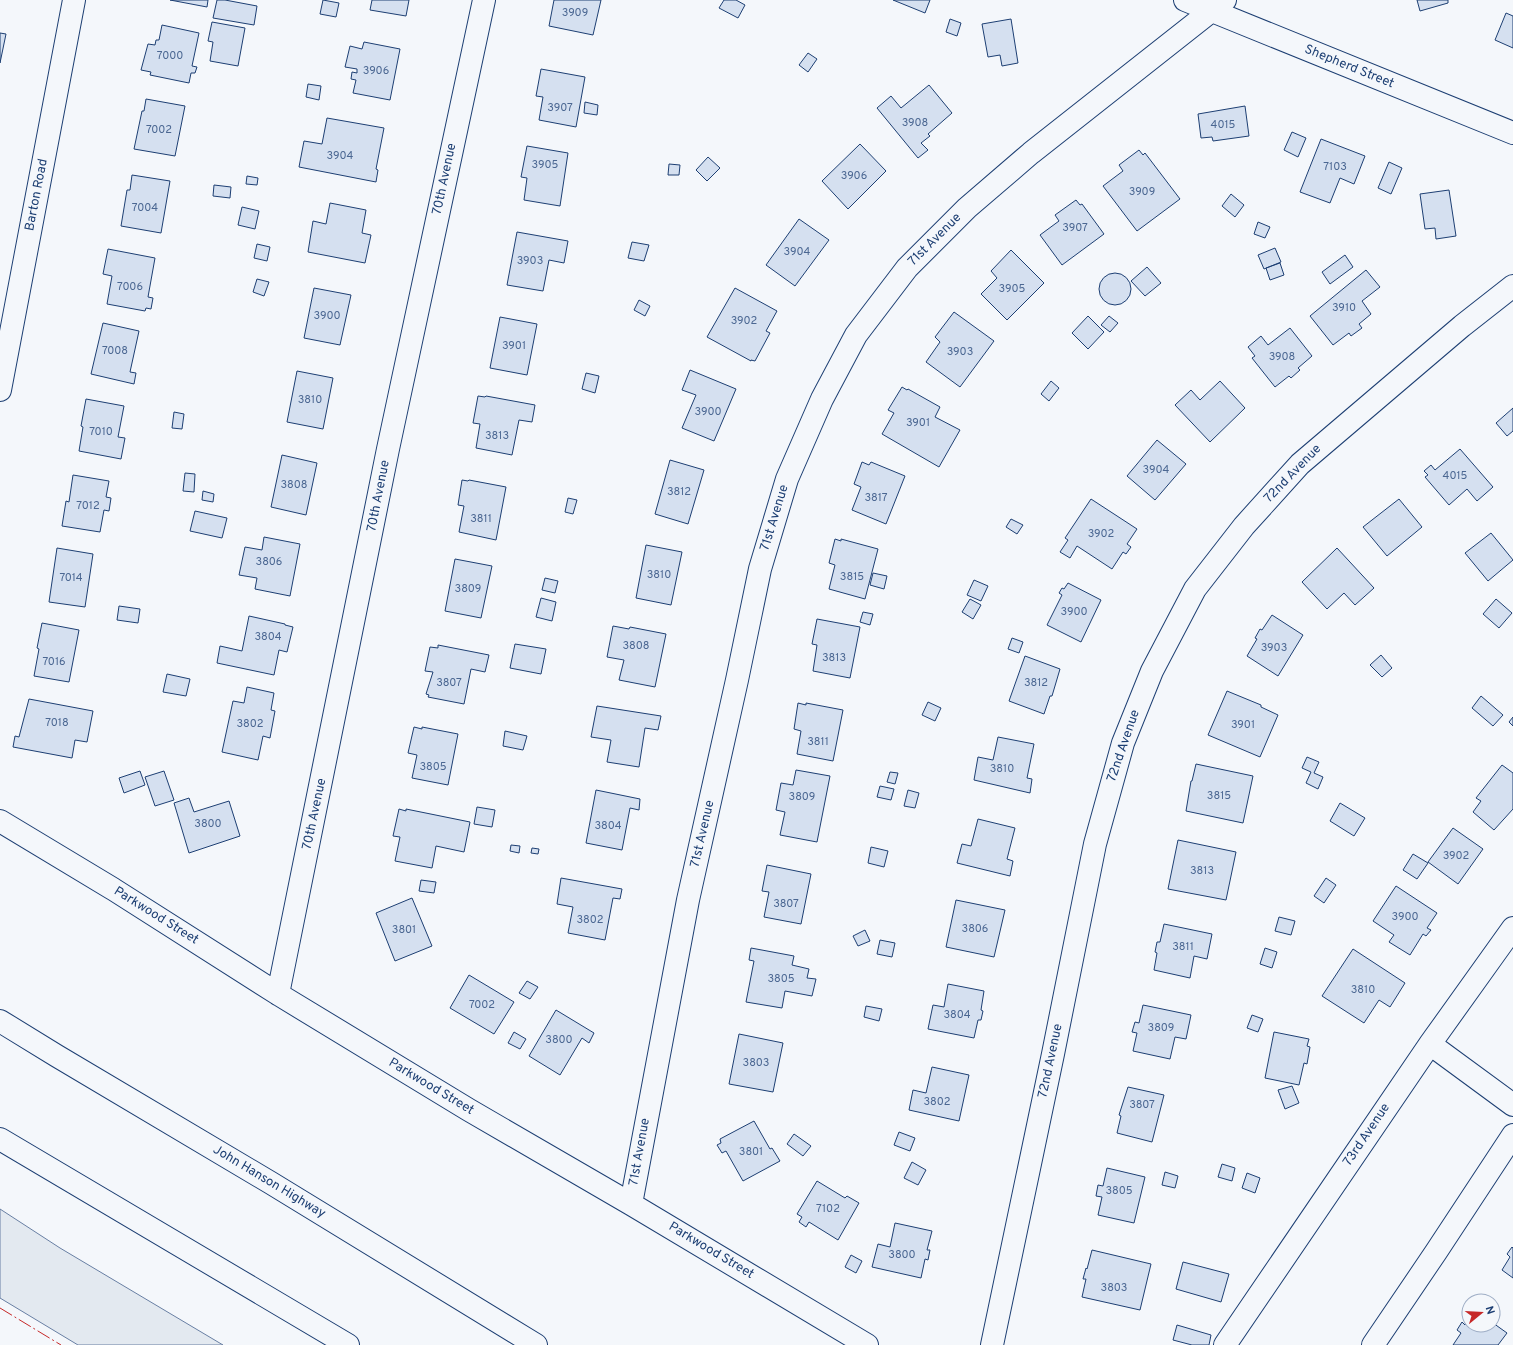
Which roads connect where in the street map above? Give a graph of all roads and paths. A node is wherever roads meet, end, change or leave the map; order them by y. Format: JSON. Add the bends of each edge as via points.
{"nodes":[{"id":1,"x":74,"y":0,"type":"edge"},
{"id":2,"x":484,"y":0,"type":"edge"},
{"id":3,"x":1186,"y":0,"type":"edge"},
{"id":4,"x":1218,"y":6,"type":"edge"},
{"id":5,"x":1513,"y":133,"type":"edge"},
{"id":6,"x":1513,"y":286,"type":"edge"},
{"id":7,"x":5,"y":332,"type":"edge"},
{"id":8,"x":0,"y":390,"type":"edge"},
{"id":9,"x":0,"y":821,"type":"edge"},
{"id":10,"x":1513,"y":928,"type":"edge"},
{"id":11,"x":278,"y":994,"type":"junction"},
{"id":12,"x":0,"y":1021,"type":"edge"},
{"id":13,"x":1430,"y":1044,"type":"junction"},
{"id":14,"x":1513,"y":1105,"type":"edge"},
{"id":15,"x":1513,"y":1135,"type":"edge"},
{"id":16,"x":0,"y":1139,"type":"edge"},
{"id":17,"x":631,"y":1204,"type":"junction"},
{"id":18,"x":348,"y":1345,"type":"edge"},
{"id":19,"x":536,"y":1345,"type":"edge"},
{"id":20,"x":868,"y":1345,"type":"edge"},
{"id":21,"x":992,"y":1345,"type":"edge"},
{"id":22,"x":1225,"y":1345,"type":"edge"},
{"id":23,"x":1373,"y":1345,"type":"edge"}],
"edges":[{"from":1,"to":7,"type":"main road","name":"Barton Road"},
{"from":2,"to":11,"type":"main road","name":"70th Avenue","via":[[388,449]]},
{"from":3,"to":4,"type":"main road","name":"Shepherd Street"},
{"from":4,"to":5,"type":"main road","name":"Shepherd Street"},
{"from":4,"to":17,"type":"main road","name":"71st Avenue","via":[[1031,153],[967,208],[907,268],[856,335],[822,399],[787,479],[760,569],[688,900]]},
{"from":6,"to":21,"type":"main road","name":"72nd Avenue","via":[[1456,331],[1300,464],[1244,526],[1195,590],[1152,671],[1123,743],[1095,844]]},
{"from":7,"to":8,"type":"main road","name":"Barton Road"},
{"from":9,"to":11,"type":"main road","name":"Parkwood Street"},
{"from":10,"to":13,"type":"main road","name":"73rd Avenue"},
{"from":11,"to":17,"type":"main road","name":"Parkwood Street","via":[[469,1110]]},
{"from":12,"to":19,"type":"main road","name":"John Hanson Highway"},
{"from":13,"to":14,"type":"main road"},
{"from":13,"to":22,"type":"main road","name":"73rd Avenue"},
{"from":15,"to":23,"type":"main road"},
{"from":16,"to":18,"type":"main road"},
{"from":17,"to":20,"type":"main road","name":"Parkwood Street"}]}
